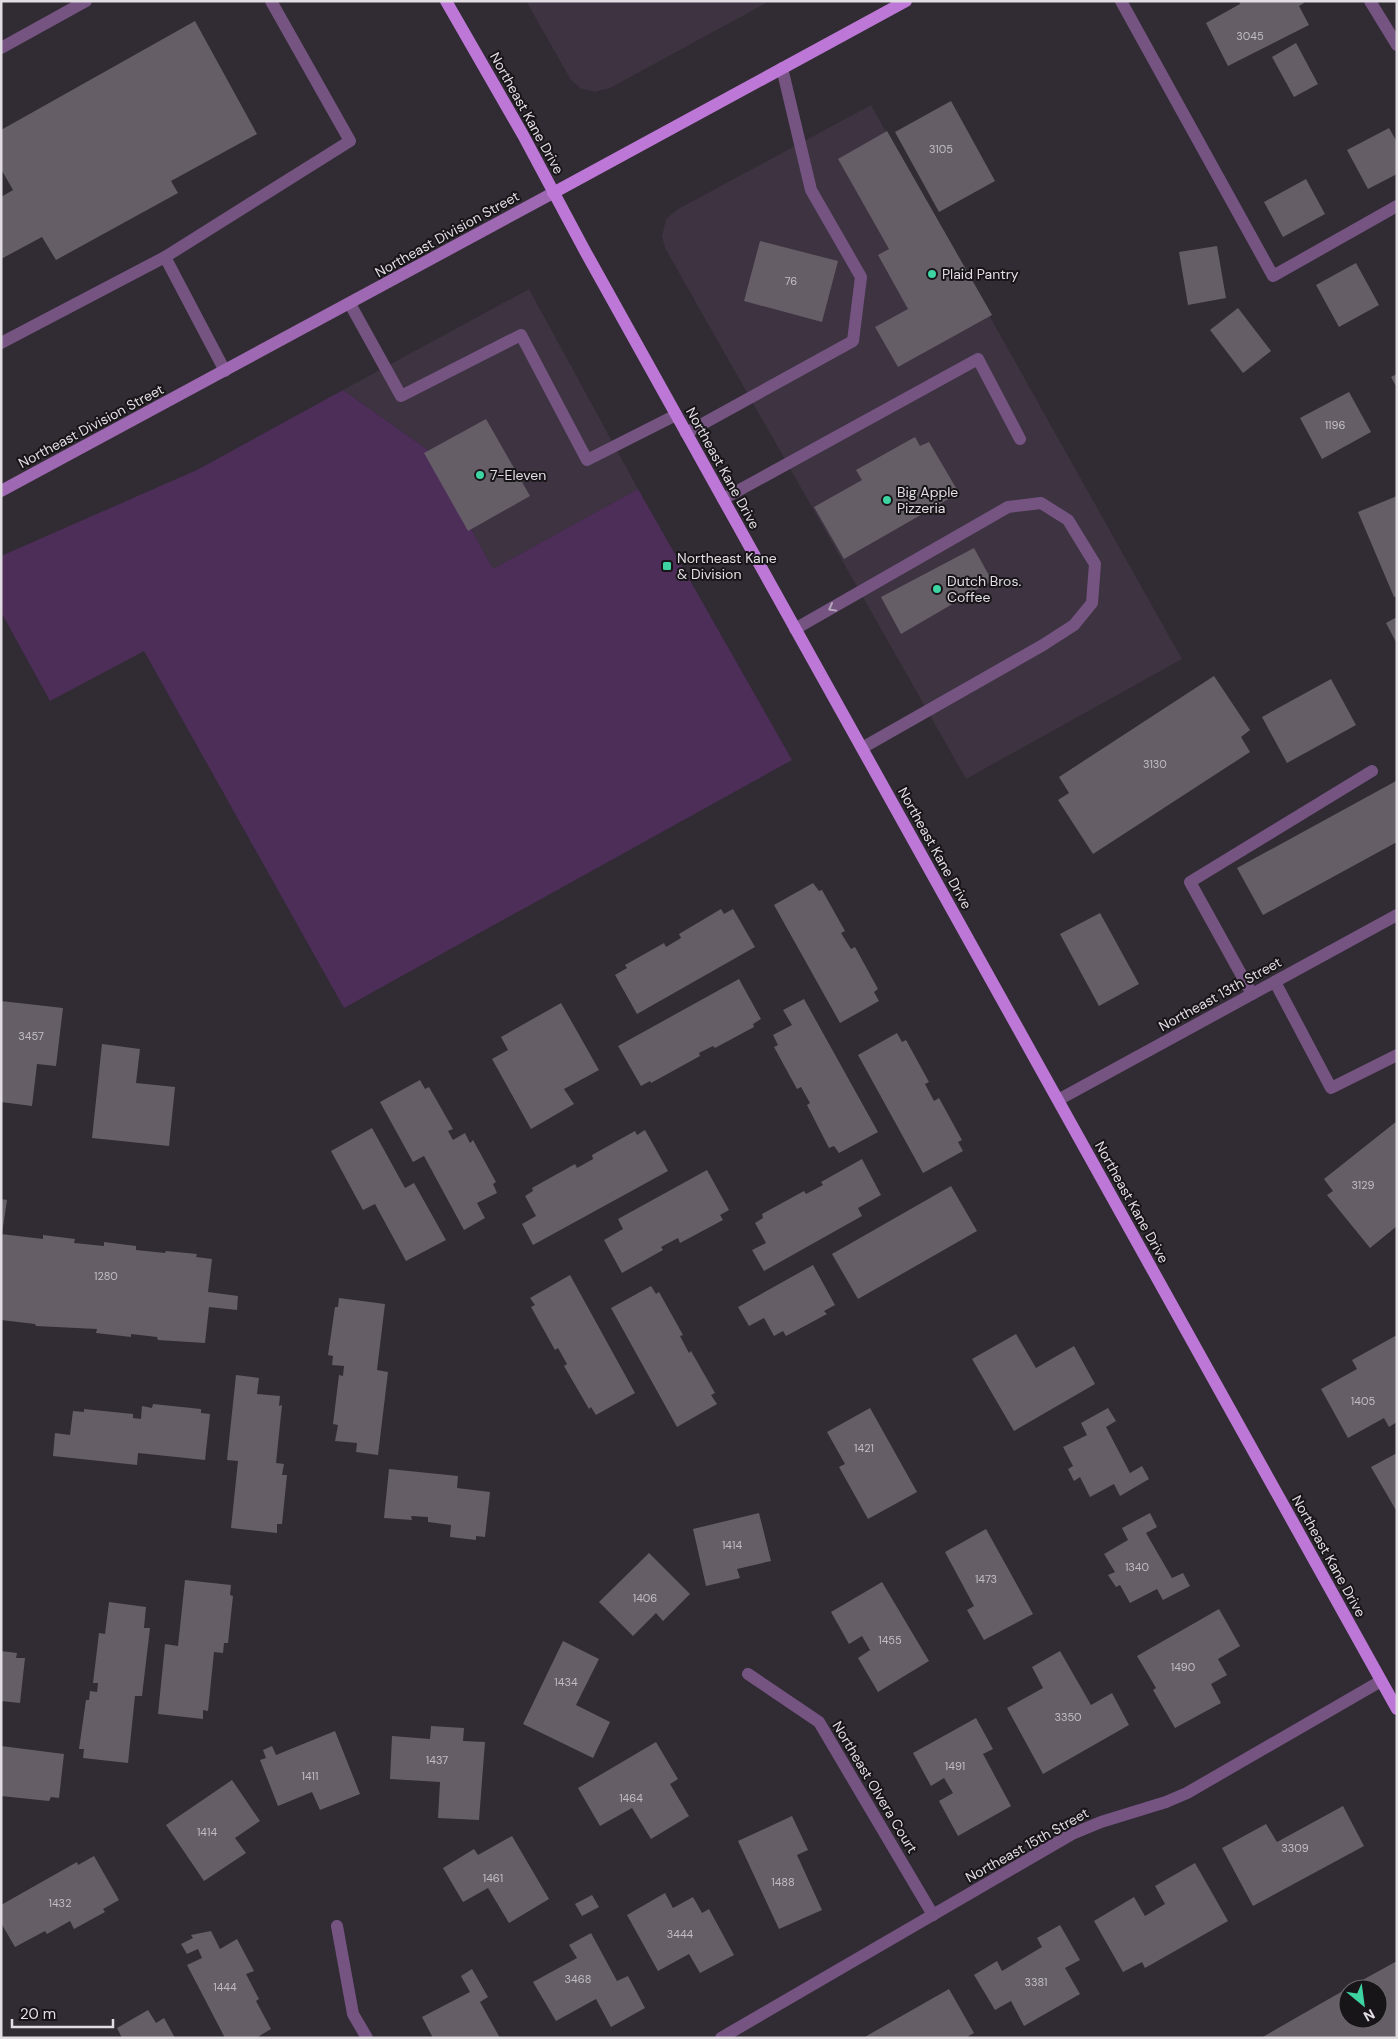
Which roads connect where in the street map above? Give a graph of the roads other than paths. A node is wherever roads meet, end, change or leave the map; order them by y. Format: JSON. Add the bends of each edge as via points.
{"nodes":[{"id":1,"x":86,"y":1,"type":"edge"},
{"id":2,"x":271,"y":1,"type":"edge"},
{"id":3,"x":446,"y":1,"type":"edge"},
{"id":4,"x":906,"y":1,"type":"edge"},
{"id":5,"x":1121,"y":1,"type":"edge"},
{"id":6,"x":1370,"y":1,"type":"edge"},
{"id":7,"x":1397,"y":45,"type":"edge"},
{"id":8,"x":1,"y":48,"type":"edge"},
{"id":9,"x":782,"y":68,"type":"junction"},
{"id":10,"x":554,"y":193,"type":"junction"},
{"id":11,"x":1397,"y":206,"type":"edge"},
{"id":12,"x":165,"y":257,"type":"junction"},
{"id":13,"x":350,"y":304,"type":"junction"},
{"id":14,"x":1,"y":342,"type":"edge"},
{"id":15,"x":225,"y":371,"type":"junction"},
{"id":16,"x":676,"y":415,"type":"junction"},
{"id":17,"x":686,"y":433,"type":"junction"},
{"id":18,"x":1020,"y":439,"type":"dead end"},
{"id":19,"x":1,"y":491,"type":"edge"},
{"id":20,"x":723,"y":499,"type":"junction"},
{"id":21,"x":795,"y":629,"type":"junction"},
{"id":22,"x":862,"y":748,"type":"junction"},
{"id":23,"x":1372,"y":771,"type":"dead end"},
{"id":24,"x":1397,"y":915,"type":"edge"},
{"id":25,"x":1275,"y":982,"type":"junction"},
{"id":26,"x":1252,"y":994,"type":"junction"},
{"id":27,"x":1397,"y":1055,"type":"edge"},
{"id":28,"x":1058,"y":1100,"type":"junction"},
{"id":29,"x":748,"y":1674,"type":"dead end"},
{"id":30,"x":1381,"y":1681,"type":"junction"},
{"id":31,"x":1397,"y":1709,"type":"edge"},
{"id":32,"x":934,"y":1915,"type":"junction"},
{"id":33,"x":337,"y":1926,"type":"dead end"},
{"id":34,"x":366,"y":2038,"type":"edge"},
{"id":35,"x":721,"y":2038,"type":"edge"}],
"edges":[{"from":1,"to":8,"type":"street"},
{"from":2,"to":12,"type":"street","via":[[350,141]]},
{"from":3,"to":10,"type":"main road","name":"Northeast Kane Drive"},
{"from":4,"to":9,"type":"main road","name":"Northeast Division Street"},
{"from":5,"to":11,"type":"street","via":[[1273,276]]},
{"from":6,"to":7,"type":"street"},
{"from":9,"to":10,"type":"main road","name":"Northeast Division Street"},
{"from":9,"to":17,"type":"street","via":[[811,190],[861,277],[853,341]]},
{"from":10,"to":13,"type":"street","name":"Northeast Division Street"},
{"from":10,"to":16,"type":"main road","name":"Northeast Kane Drive"},
{"from":12,"to":14,"type":"street"},
{"from":12,"to":15,"type":"street"},
{"from":13,"to":15,"type":"street","name":"Northeast Division Street"},
{"from":13,"to":16,"type":"street","via":[[401,396],[521,335],[587,460]]},
{"from":15,"to":19,"type":"street","name":"Northeast Division Street"},
{"from":16,"to":17,"type":"main road","name":"Northeast Kane Drive"},
{"from":17,"to":20,"type":"main road","name":"Northeast Kane Drive"},
{"from":18,"to":20,"type":"street","via":[[978,359]]},
{"from":20,"to":21,"type":"main road","name":"Northeast Kane Drive"},
{"from":21,"to":22,"type":"main road","name":"Northeast Kane Drive"},
{"from":22,"to":21,"type":"street","one_way":true,"via":[[1074,625],[1092,603],[1095,564],[1068,520],[1041,503],[1008,507]]},
{"from":22,"to":28,"type":"main road","name":"Northeast Kane Drive"},
{"from":23,"to":26,"type":"street","via":[[1190,882]]},
{"from":24,"to":25,"type":"street","name":"Northeast 13th Street"},
{"from":25,"to":26,"type":"street","name":"Northeast 13th Street"},
{"from":25,"to":27,"type":"street","via":[[1331,1088]]},
{"from":26,"to":28,"type":"street","name":"Northeast 13th Street"},
{"from":28,"to":30,"type":"main road","name":"Northeast Kane Drive"},
{"from":29,"to":32,"type":"street","name":"Northeast Olvera Court","via":[[819,1722]]},
{"from":30,"to":31,"type":"main road","name":"Northeast Kane Drive"},
{"from":30,"to":32,"type":"street","name":"Northeast 15th Street","via":[[1187,1793],[1072,1834]]},
{"from":32,"to":35,"type":"street","name":"Northeast 15th Street"},
{"from":33,"to":34,"type":"street","via":[[353,2014]]}]}
